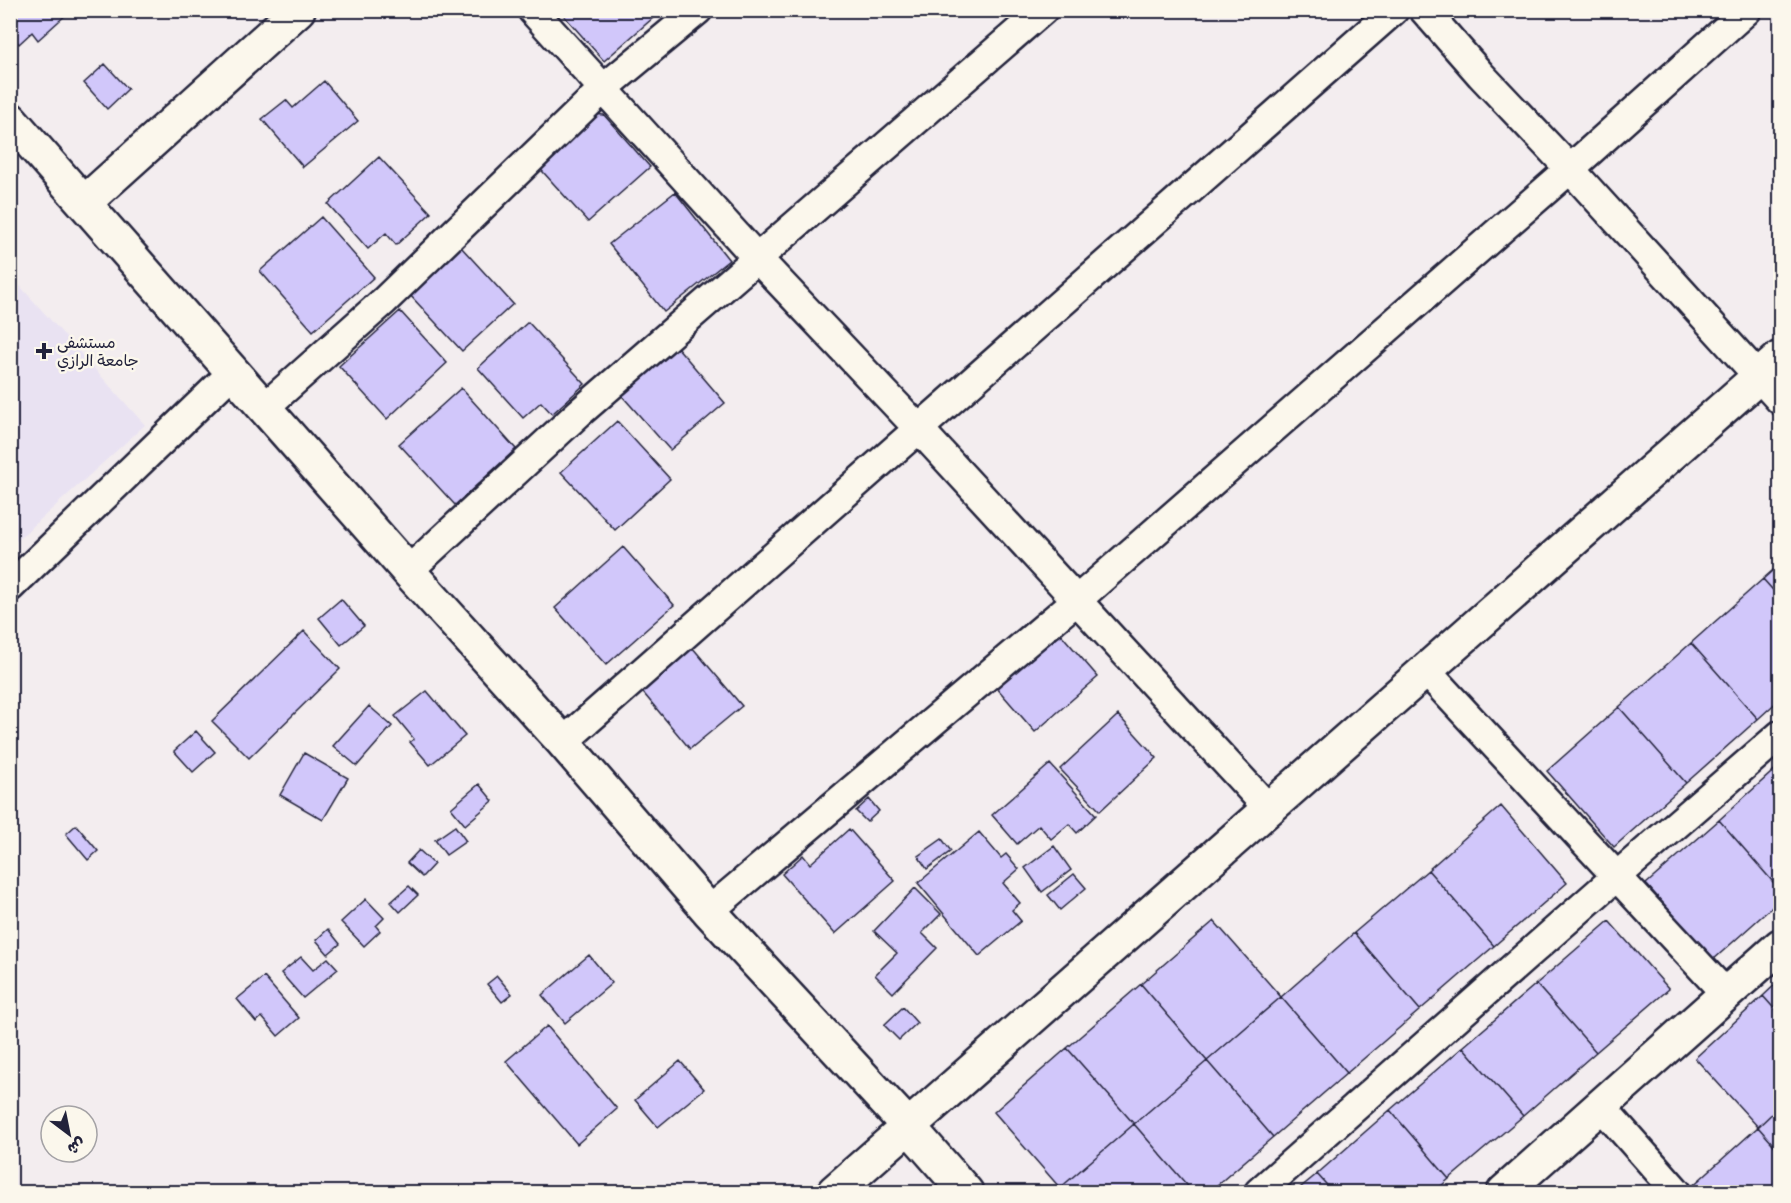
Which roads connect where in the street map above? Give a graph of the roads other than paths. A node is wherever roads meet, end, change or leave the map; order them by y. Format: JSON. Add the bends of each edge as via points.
{"nodes":[{"id":1,"x":298,"y":10,"type":"edge"},
{"id":2,"x":532,"y":10,"type":"edge"},
{"id":3,"x":698,"y":10,"type":"edge"},
{"id":4,"x":1042,"y":10,"type":"edge"},
{"id":5,"x":1394,"y":10,"type":"edge"},
{"id":6,"x":1424,"y":10,"type":"edge"},
{"id":7,"x":1746,"y":10,"type":"edge"},
{"id":8,"x":604,"y":88,"type":"junction"},
{"id":9,"x":10,"y":119,"type":"edge"},
{"id":10,"x":1570,"y":169,"type":"junction"},
{"id":11,"x":84,"y":203,"type":"junction"},
{"id":12,"x":757,"y":258,"type":"junction"},
{"id":13,"x":233,"y":372,"type":"junction"},
{"id":14,"x":1773,"y":378,"type":"edge"},
{"id":15,"x":265,"y":407,"type":"junction"},
{"id":16,"x":919,"y":429,"type":"junction"},
{"id":17,"x":408,"y":571,"type":"junction"},
{"id":18,"x":10,"y":587,"type":"edge"},
{"id":19,"x":1077,"y":600,"type":"junction"},
{"id":20,"x":1426,"y":671,"type":"junction"},
{"id":21,"x":1780,"y":735,"type":"edge"},
{"id":22,"x":563,"y":742,"type":"junction"},
{"id":23,"x":1269,"y":809,"type":"junction"},
{"id":24,"x":1617,"y":876,"type":"junction"},
{"id":25,"x":709,"y":911,"type":"junction"},
{"id":26,"x":1780,"y":946,"type":"edge"},
{"id":27,"x":1726,"y":994,"type":"junction"},
{"id":28,"x":1600,"y":1105,"type":"junction"},
{"id":29,"x":909,"y":1126,"type":"junction"},
{"id":30,"x":834,"y":1192,"type":"edge"},
{"id":31,"x":966,"y":1192,"type":"edge"},
{"id":32,"x":1259,"y":1192,"type":"edge"},
{"id":33,"x":1504,"y":1192,"type":"edge"},
{"id":34,"x":1677,"y":1192,"type":"edge"}],
"edges":[{"from":1,"to":11,"type":"street"},
{"from":2,"to":8,"type":"street"},
{"from":3,"to":8,"type":"street"},
{"from":4,"to":12,"type":"street"},
{"from":5,"to":16,"type":"street"},
{"from":6,"to":10,"type":"street"},
{"from":7,"to":10,"type":"street"},
{"from":8,"to":12,"type":"street"},
{"from":8,"to":15,"type":"street","via":[[384,301]]},
{"from":9,"to":11,"type":"street"},
{"from":10,"to":14,"type":"street"},
{"from":10,"to":19,"type":"street"},
{"from":11,"to":13,"type":"street"},
{"from":12,"to":16,"type":"street"},
{"from":12,"to":17,"type":"street","via":[[579,413]]},
{"from":13,"to":15,"type":"street"},
{"from":13,"to":18,"type":"street"},
{"from":14,"to":20,"type":"street"},
{"from":15,"to":17,"type":"street"},
{"from":16,"to":19,"type":"street"},
{"from":16,"to":22,"type":"street"},
{"from":17,"to":22,"type":"street"},
{"from":19,"to":23,"type":"street"},
{"from":19,"to":25,"type":"street"},
{"from":20,"to":23,"type":"street"},
{"from":20,"to":24,"type":"street"},
{"from":21,"to":24,"type":"street"},
{"from":22,"to":25,"type":"street"},
{"from":23,"to":29,"type":"street"},
{"from":24,"to":27,"type":"street"},
{"from":24,"to":32,"type":"street"},
{"from":25,"to":29,"type":"street"},
{"from":26,"to":27,"type":"street"},
{"from":27,"to":28,"type":"street"},
{"from":28,"to":33,"type":"street"},
{"from":28,"to":34,"type":"street"},
{"from":29,"to":30,"type":"street"},
{"from":29,"to":31,"type":"street"}]}
